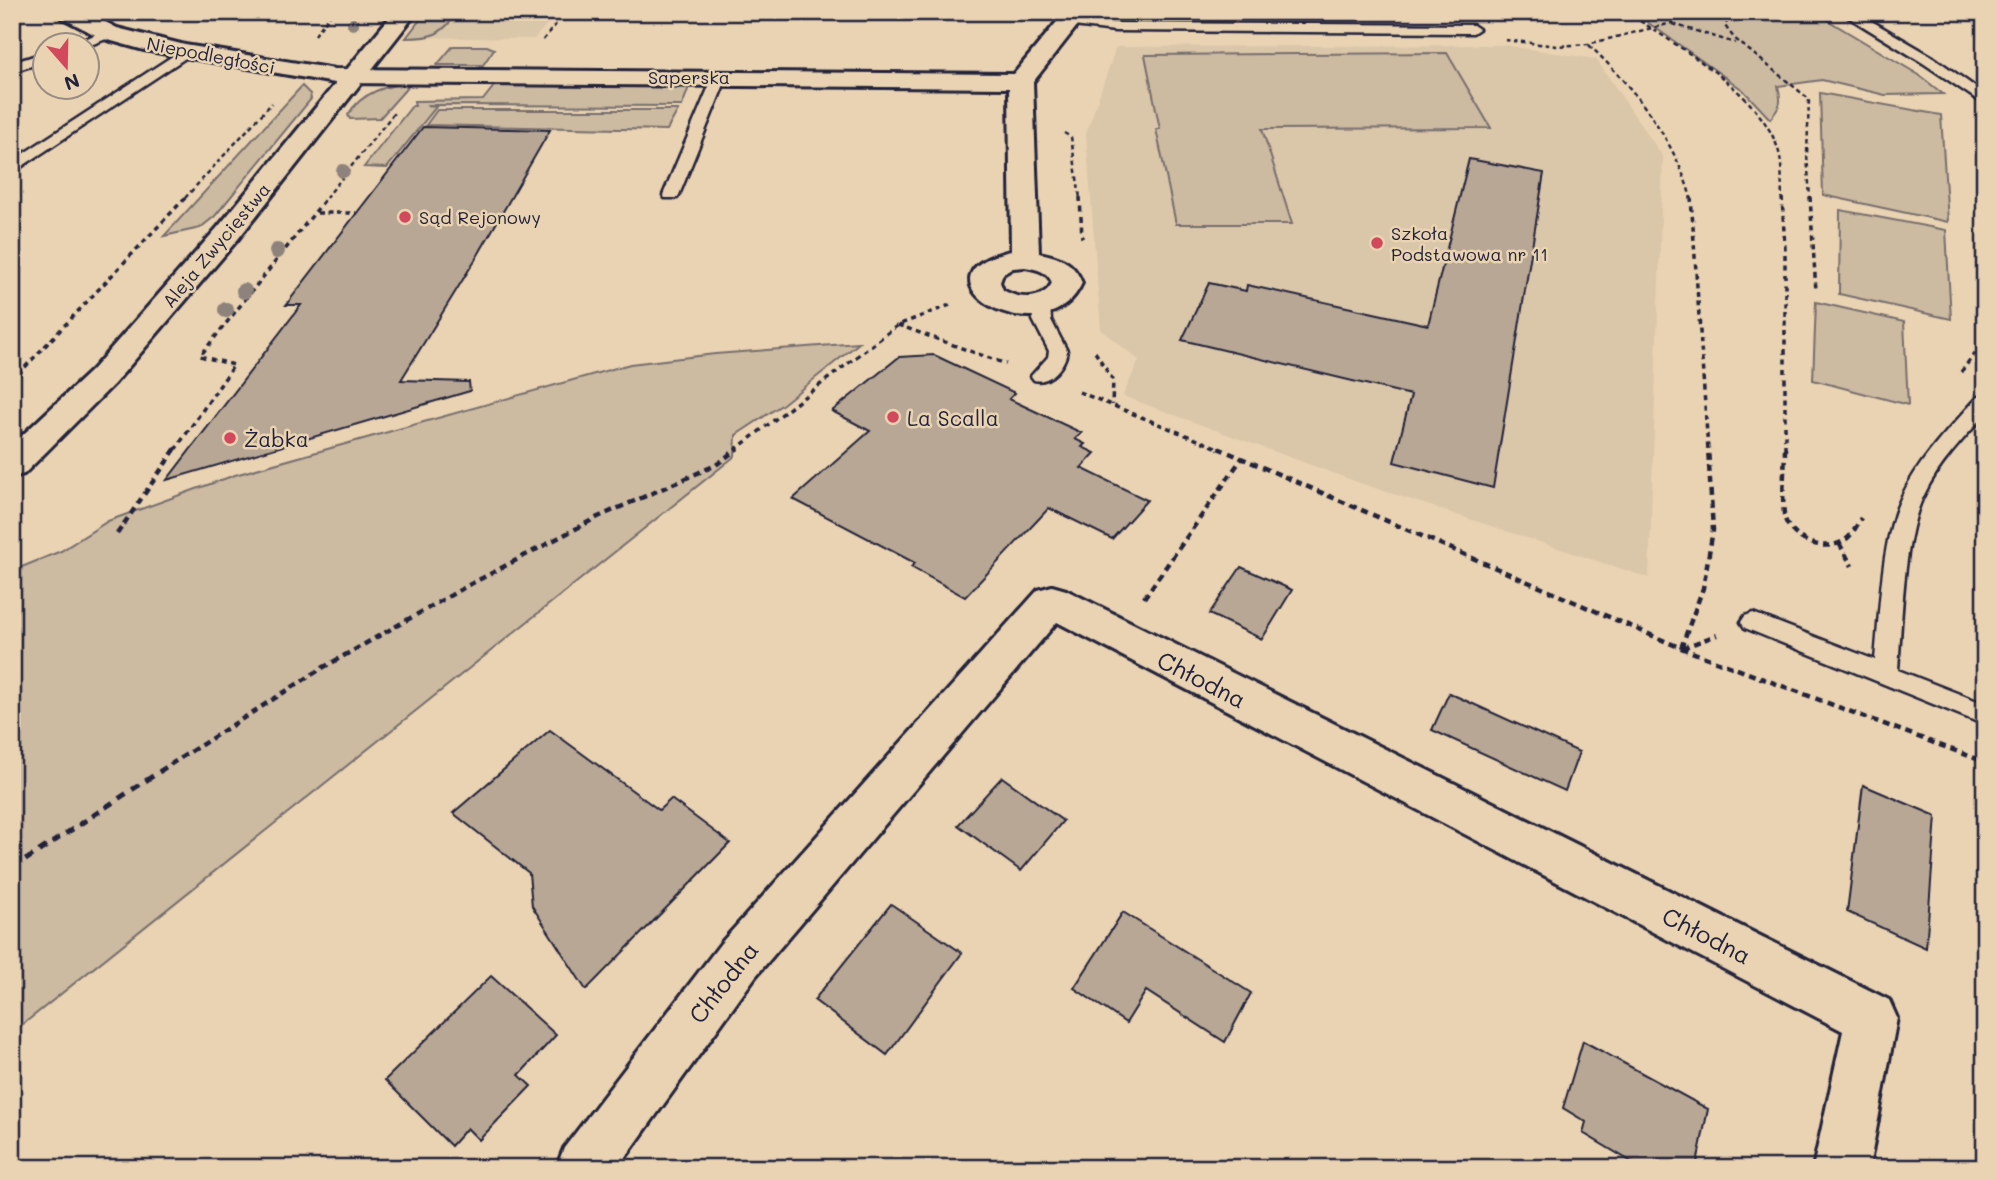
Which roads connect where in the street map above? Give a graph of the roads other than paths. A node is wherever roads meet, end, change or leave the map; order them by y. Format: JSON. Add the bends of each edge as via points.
{"nodes":[{"id":1,"x":406,"y":12,"type":"edge"},
{"id":2,"x":1846,"y":12,"type":"edge"},
{"id":3,"x":78,"y":17,"type":"edge"},
{"id":4,"x":1073,"y":17,"type":"edge"},
{"id":5,"x":111,"y":22,"type":"edge"},
{"id":6,"x":1473,"y":29,"type":"dead end"},
{"id":7,"x":96,"y":32,"type":"edge"},
{"id":8,"x":185,"y":52,"type":"junction"},
{"id":9,"x":32,"y":61,"type":"edge"},
{"id":10,"x":12,"y":68,"type":"edge"},
{"id":11,"x":358,"y":76,"type":"junction"},
{"id":12,"x":720,"y":77,"type":"junction"},
{"id":13,"x":1021,"y":81,"type":"junction"},
{"id":14,"x":1985,"y":101,"type":"edge"},
{"id":15,"x":12,"y":168,"type":"edge"},
{"id":16,"x":671,"y":195,"type":"dead end"},
{"id":17,"x":1024,"y":258,"type":"junction"},
{"id":18,"x":1041,"y":305,"type":"junction"},
{"id":19,"x":1041,"y":376,"type":"road end"},
{"id":20,"x":1985,"y":402,"type":"edge"},
{"id":21,"x":12,"y":465,"type":"edge"},
{"id":22,"x":1753,"y":622,"type":"dead end"},
{"id":23,"x":1885,"y":675,"type":"junction"},
{"id":24,"x":1985,"y":715,"type":"edge"},
{"id":25,"x":584,"y":1168,"type":"edge"},
{"id":26,"x":1841,"y":1168,"type":"edge"}],
"edges":[{"from":1,"to":11,"type":"street","name":"Aleja Zwycięstwa"},
{"from":2,"to":14,"type":"lane"},
{"from":3,"to":5,"type":"street","name":"Niepodległości"},
{"from":4,"to":6,"type":"lane","via":[[1115,27]]},
{"from":4,"to":13,"type":"street"},
{"from":5,"to":7,"type":"lane"},
{"from":5,"to":8,"type":"street","name":"Niepodległości"},
{"from":8,"to":11,"type":"street","name":"Niepodległości"},
{"from":8,"to":15,"type":"lane"},
{"from":9,"to":10,"type":"lane"},
{"from":11,"to":12,"type":"street","name":"Saperska"},
{"from":11,"to":21,"type":"street","name":"Aleja Zwycięstwa","via":[[103,377]]},
{"from":12,"to":13,"type":"street","name":"Saperska"},
{"from":12,"to":16,"type":"lane"},
{"from":13,"to":17,"type":"street"},
{"from":17,"to":18,"type":"street","via":[[1056,265],[1065,273],[1068,283],[1064,292]]},
{"from":17,"to":18,"type":"street","via":[[997,264],[984,281],[986,290],[1008,305]]},
{"from":18,"to":19,"type":"lane","via":[[1042,320],[1058,351]]},
{"from":20,"to":23,"type":"lane","via":[[1927,470],[1912,498],[1900,537]]},
{"from":22,"to":23,"type":"lane"},
{"from":23,"to":24,"type":"lane"},
{"from":25,"to":26,"type":"street","name":"Chłodna","via":[[738,960],[1052,601],[1871,1018]]}]}
